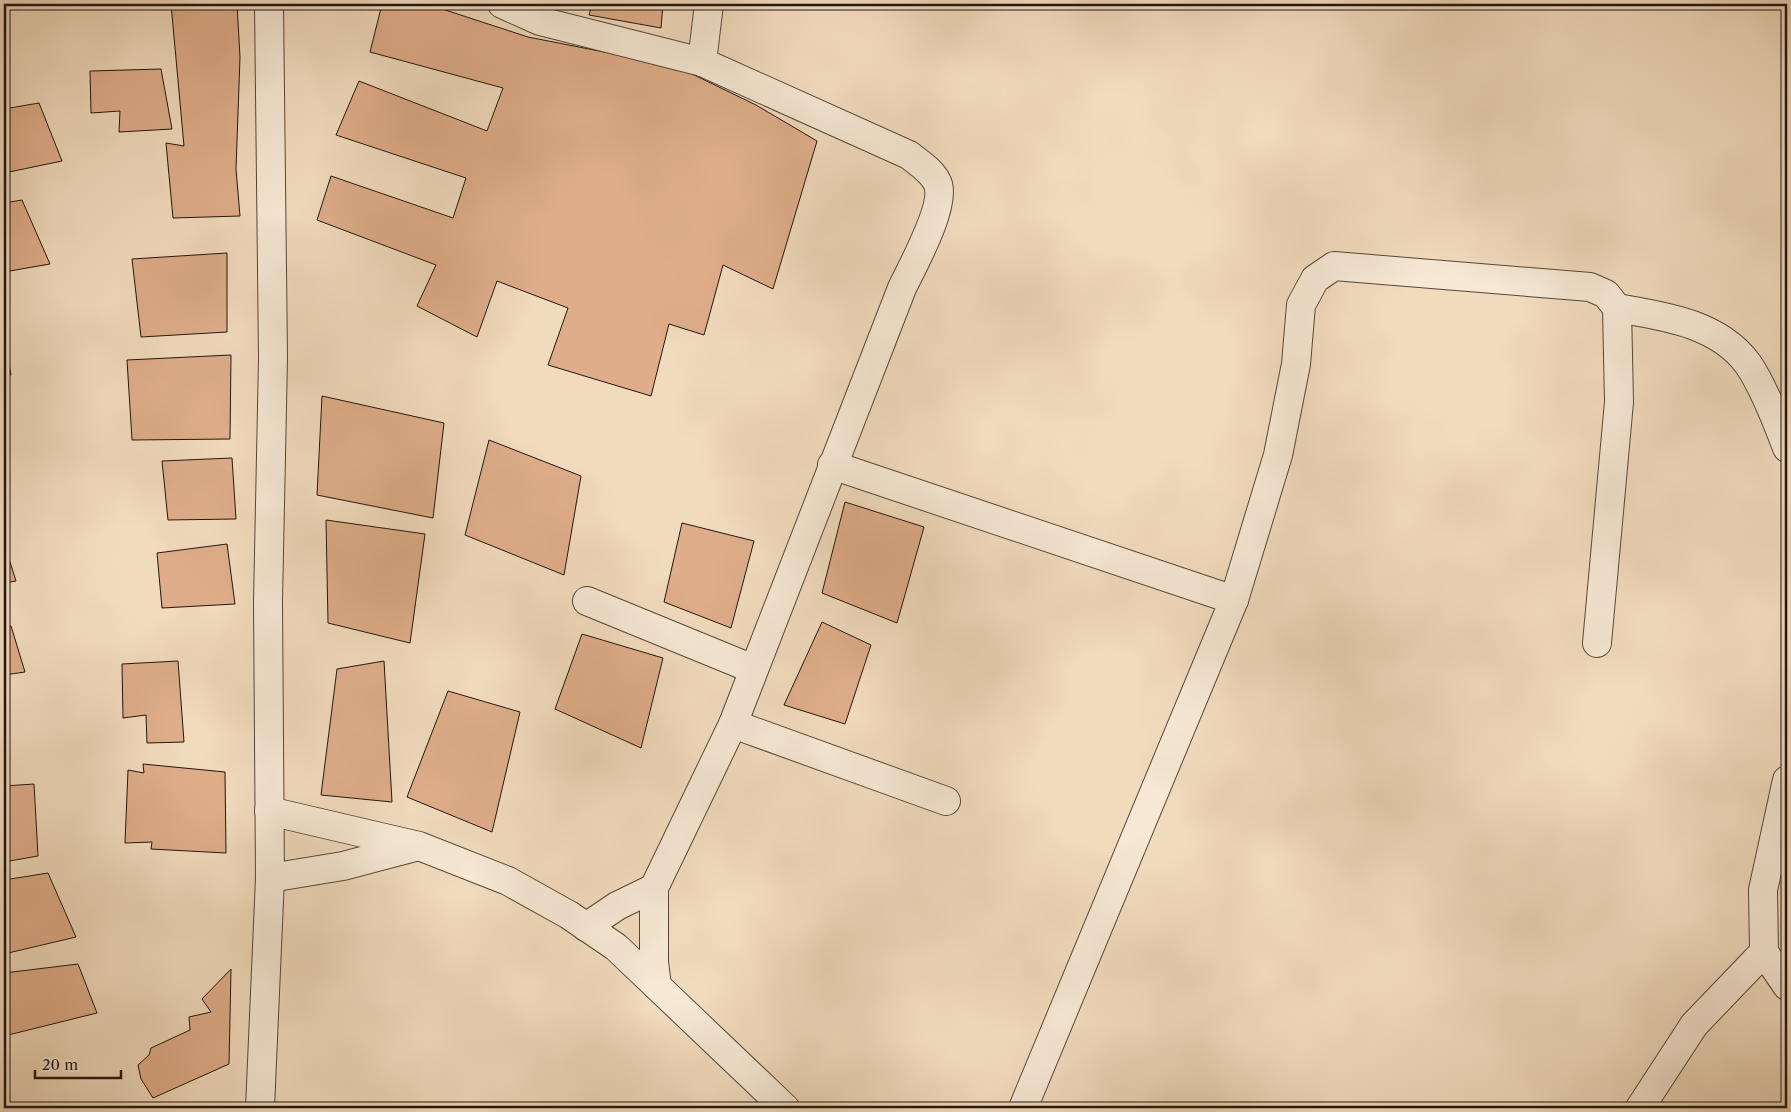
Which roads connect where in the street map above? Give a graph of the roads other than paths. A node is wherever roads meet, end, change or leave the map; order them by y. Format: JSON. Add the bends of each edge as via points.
{"nodes":[{"id":1,"x":269,"y":4,"type":"edge"},
{"id":2,"x":502,"y":4,"type":"edge"},
{"id":3,"x":709,"y":4,"type":"edge"},
{"id":4,"x":702,"y":62,"type":"junction"},
{"id":5,"x":1617,"y":308,"type":"junction"},
{"id":6,"x":1787,"y":448,"type":"edge"},
{"id":7,"x":832,"y":466,"type":"junction"},
{"id":8,"x":1234,"y":600,"type":"junction"},
{"id":9,"x":586,"y":601,"type":"dead end"},
{"id":10,"x":1597,"y":643,"type":"dead end"},
{"id":11,"x":752,"y":669,"type":"junction"},
{"id":12,"x":733,"y":724,"type":"junction"},
{"id":13,"x":1787,"y":780,"type":"edge"},
{"id":14,"x":946,"y":801,"type":"dead end"},
{"id":15,"x":269,"y":811,"type":"junction"},
{"id":16,"x":419,"y":846,"type":"junction"},
{"id":17,"x":270,"y":878,"type":"junction"},
{"id":18,"x":654,"y":888,"type":"junction"},
{"id":19,"x":586,"y":927,"type":"junction"},
{"id":20,"x":1764,"y":952,"type":"junction"},
{"id":21,"x":657,"y":986,"type":"junction"},
{"id":22,"x":1787,"y":986,"type":"edge"},
{"id":23,"x":260,"y":1108,"type":"edge"},
{"id":24,"x":785,"y":1108,"type":"edge"},
{"id":25,"x":1023,"y":1108,"type":"edge"},
{"id":26,"x":1640,"y":1108,"type":"edge"}],
"edges":[{"from":1,"to":15,"type":"street","via":[[273,358],[268,602]]},
{"from":2,"to":4,"type":"street","via":[[540,21]]},
{"from":3,"to":4,"type":"street"},
{"from":4,"to":7,"type":"street","via":[[909,155],[930,171],[938,184],[939,200],[932,223],[902,288]]},
{"from":5,"to":6,"type":"street","via":[[1690,324],[1720,338],[1748,364]]},
{"from":5,"to":8,"type":"street","via":[[1606,294],[1590,287],[1334,266],[1315,279],[1301,305],[1296,364],[1278,454]]},
{"from":5,"to":10,"type":"street","via":[[1619,402]]},
{"from":7,"to":8,"type":"street"},
{"from":7,"to":11,"type":"street"},
{"from":8,"to":25,"type":"street"},
{"from":9,"to":11,"type":"street"},
{"from":11,"to":12,"type":"street"},
{"from":12,"to":14,"type":"street"},
{"from":12,"to":18,"type":"street"},
{"from":13,"to":20,"type":"street","via":[[1763,890]]},
{"from":15,"to":16,"type":"street"},
{"from":15,"to":17,"type":"street"},
{"from":16,"to":17,"type":"street","via":[[343,866]]},
{"from":16,"to":19,"type":"street","via":[[508,881]]},
{"from":17,"to":23,"type":"street"},
{"from":18,"to":19,"type":"street","via":[[617,906]]},
{"from":18,"to":21,"type":"street"},
{"from":19,"to":21,"type":"street","via":[[616,947]]},
{"from":20,"to":22,"type":"street"},
{"from":20,"to":26,"type":"street","via":[[1694,1025]]},
{"from":21,"to":24,"type":"street"}]}
